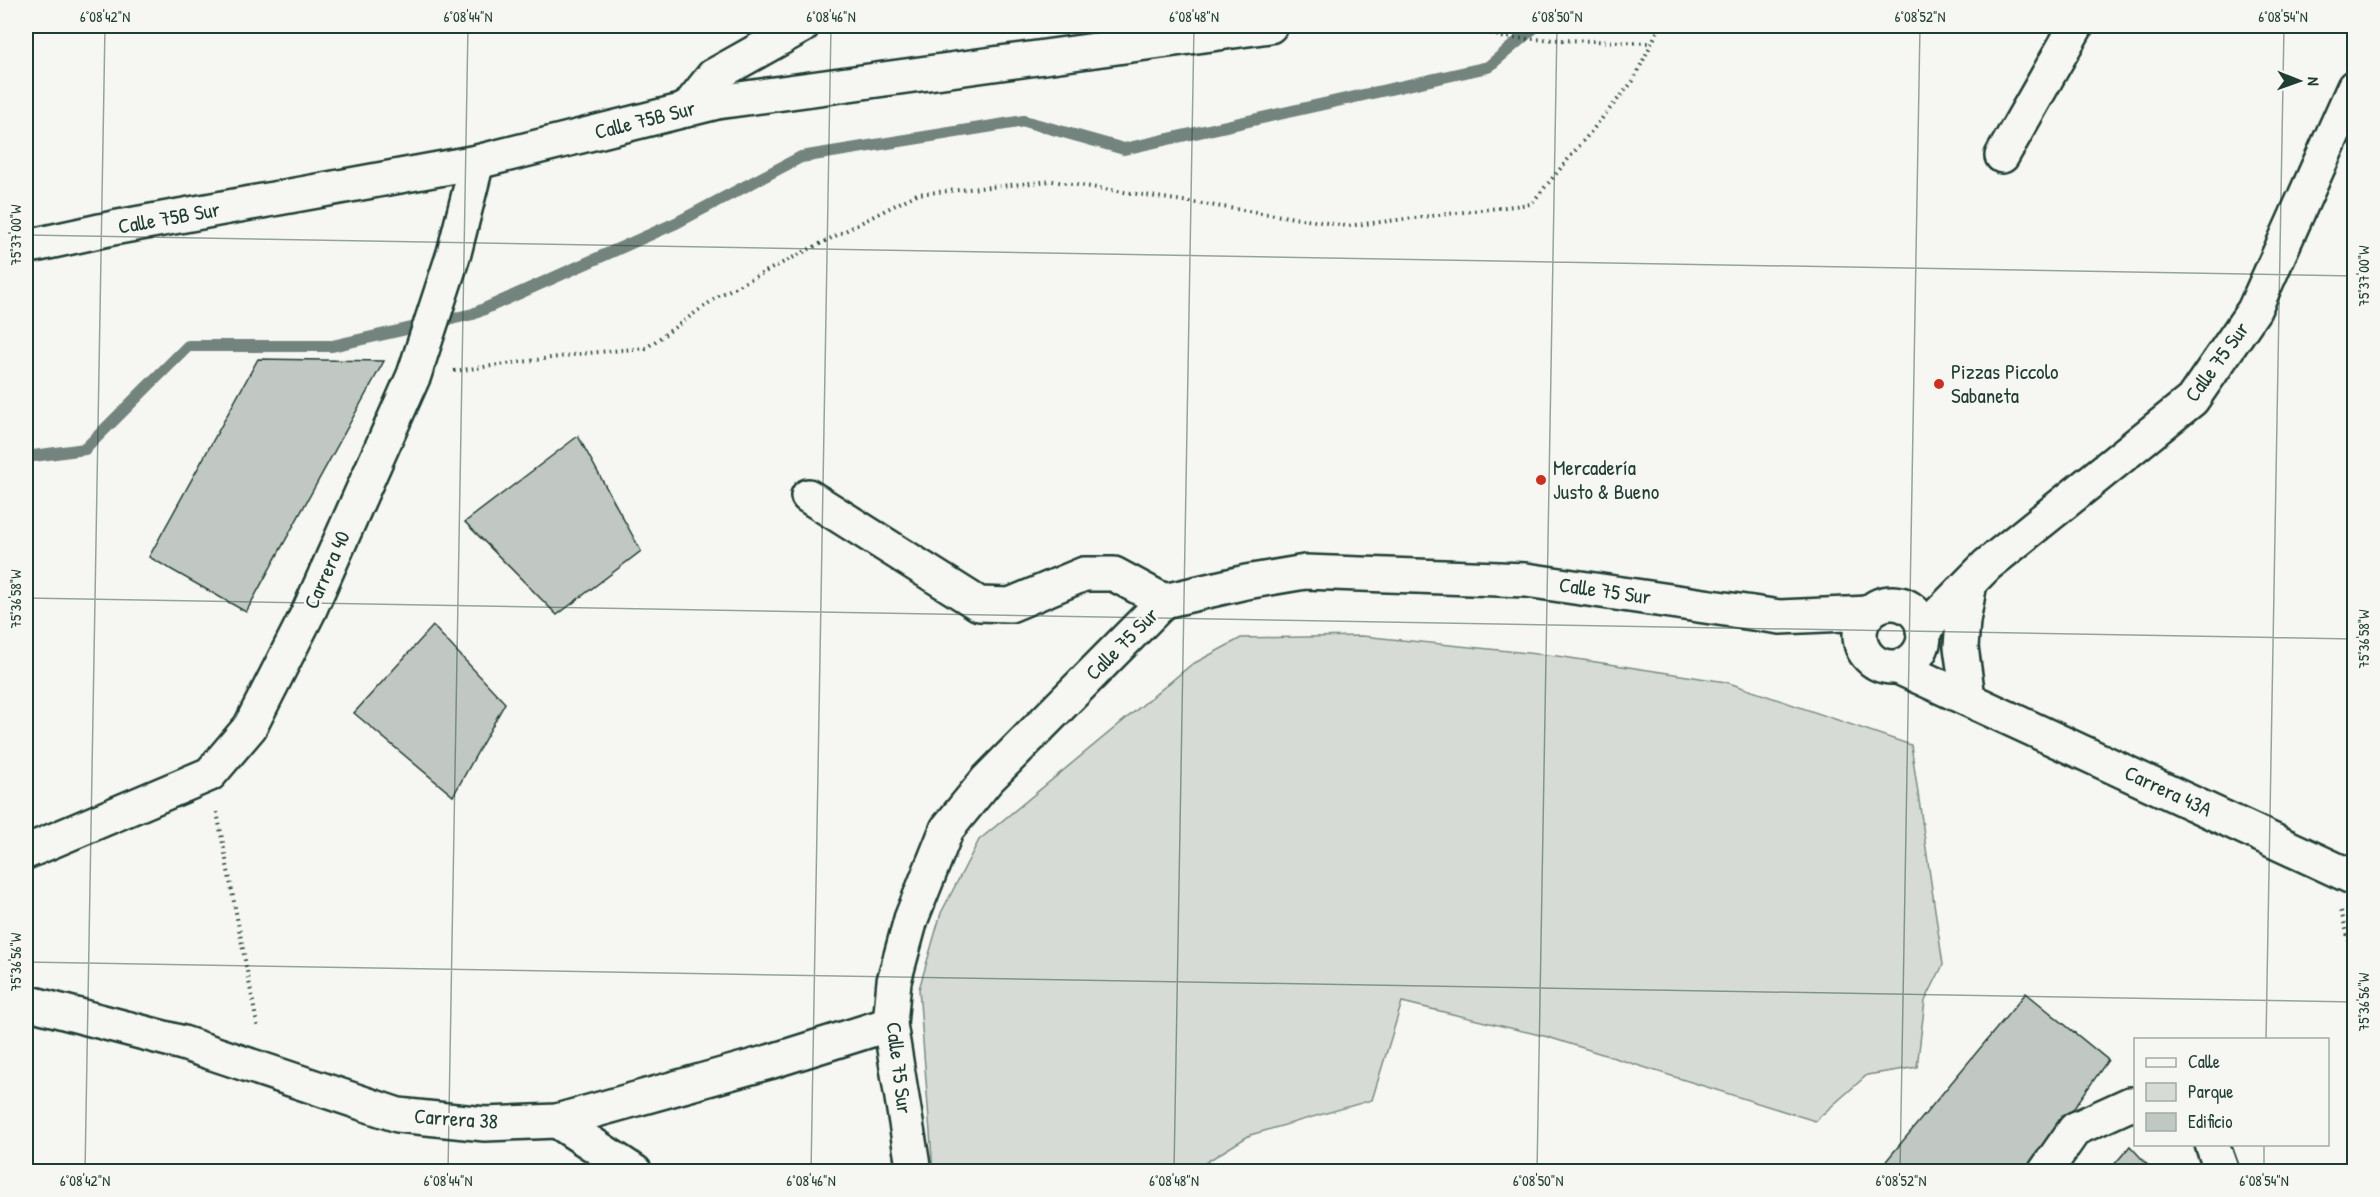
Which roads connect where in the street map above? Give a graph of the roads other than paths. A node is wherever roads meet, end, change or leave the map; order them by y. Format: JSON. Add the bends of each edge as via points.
{"nodes":[{"id":1,"x":802,"y":26,"type":"edge"},
{"id":2,"x":1270,"y":26,"type":"edge"},
{"id":3,"x":2076,"y":26,"type":"edge"},
{"id":4,"x":2355,"y":87,"type":"edge"},
{"id":5,"x":686,"y":110,"type":"junction"},
{"id":6,"x":2002,"y":156,"type":"dead end"},
{"id":7,"x":477,"y":162,"type":"junction"},
{"id":8,"x":26,"y":246,"type":"edge"},
{"id":9,"x":808,"y":496,"type":"dead end"},
{"id":10,"x":1979,"y":574,"type":"junction"},
{"id":11,"x":1164,"y":601,"type":"junction"},
{"id":12,"x":1901,"y":604,"type":"junction"},
{"id":13,"x":1869,"y":613,"type":"junction"},
{"id":14,"x":1780,"y":617,"type":"junction"},
{"id":15,"x":1914,"y":648,"type":"junction"},
{"id":16,"x":1864,"y":651,"type":"junction"},
{"id":17,"x":1975,"y":697,"type":"junction"},
{"id":18,"x":26,"y":852,"type":"edge"},
{"id":19,"x":2355,"y":878,"type":"edge"},
{"id":20,"x":26,"y":1002,"type":"edge"},
{"id":21,"x":890,"y":1024,"type":"junction"},
{"id":22,"x":2134,"y":1105,"type":"edge"},
{"id":23,"x":557,"y":1121,"type":"junction"},
{"id":24,"x":2213,"y":1146,"type":"edge"},
{"id":25,"x":635,"y":1172,"type":"edge"},
{"id":26,"x":914,"y":1172,"type":"edge"},
{"id":27,"x":2045,"y":1172,"type":"edge"},
{"id":28,"x":2222,"y":1172,"type":"edge"}],
"edges":[{"from":1,"to":5,"type":"street","via":[[713,75]]},
{"from":2,"to":5,"type":"street","name":"Calle 75B Sur","via":[[717,102]]},
{"from":3,"to":6,"type":"street"},
{"from":4,"to":10,"type":"street","name":"Calle 75 Sur","via":[[2254,310],[2193,400]]},
{"from":5,"to":7,"type":"street","name":"Calle 75B Sur"},
{"from":7,"to":8,"type":"street","name":"Calle 75B Sur"},
{"from":7,"to":18,"type":"street","name":"Carrera 40","via":[[454,253],[414,375],[309,611],[250,727],[210,774]]},
{"from":9,"to":11,"type":"street","via":[[979,604],[1010,605],[1084,574],[1114,574]]},
{"from":10,"to":12,"type":"street","name":"Calle 75 Sur"},
{"from":10,"to":15,"type":"street","name":"Calle 75 Sur"},
{"from":10,"to":17,"type":"street","via":[[1962,621],[1961,647]]},
{"from":11,"to":14,"type":"street","name":"Calle 75 Sur","via":[[1305,573],[1526,580]]},
{"from":11,"to":21,"type":"street","name":"Calle 75 Sur","via":[[987,780],[947,829],[911,919],[894,981]]},
{"from":12,"to":13,"type":"street","via":[[1878,606]]},
{"from":12,"to":15,"type":"street","via":[[1919,618]]},
{"from":13,"to":14,"type":"street","name":"Calle 75 Sur"},
{"from":13,"to":16,"type":"street","via":[[1860,638]]},
{"from":14,"to":16,"type":"street","name":"Calle 75 Sur"},
{"from":15,"to":16,"type":"street","via":[[1885,666]]},
{"from":15,"to":17,"type":"street","name":"Carrera 43A"},
{"from":17,"to":19,"type":"street","name":"Carrera 43A"},
{"from":20,"to":23,"type":"street","name":"Carrera 38","via":[[183,1043],[398,1114],[485,1124]]},
{"from":21,"to":23,"type":"street","name":"Carrera 38"},
{"from":21,"to":26,"type":"street","name":"Calle 75 Sur"},
{"from":22,"to":27,"type":"street","via":[[2074,1129]]},
{"from":23,"to":25,"type":"street"},
{"from":24,"to":28,"type":"street"}]}
